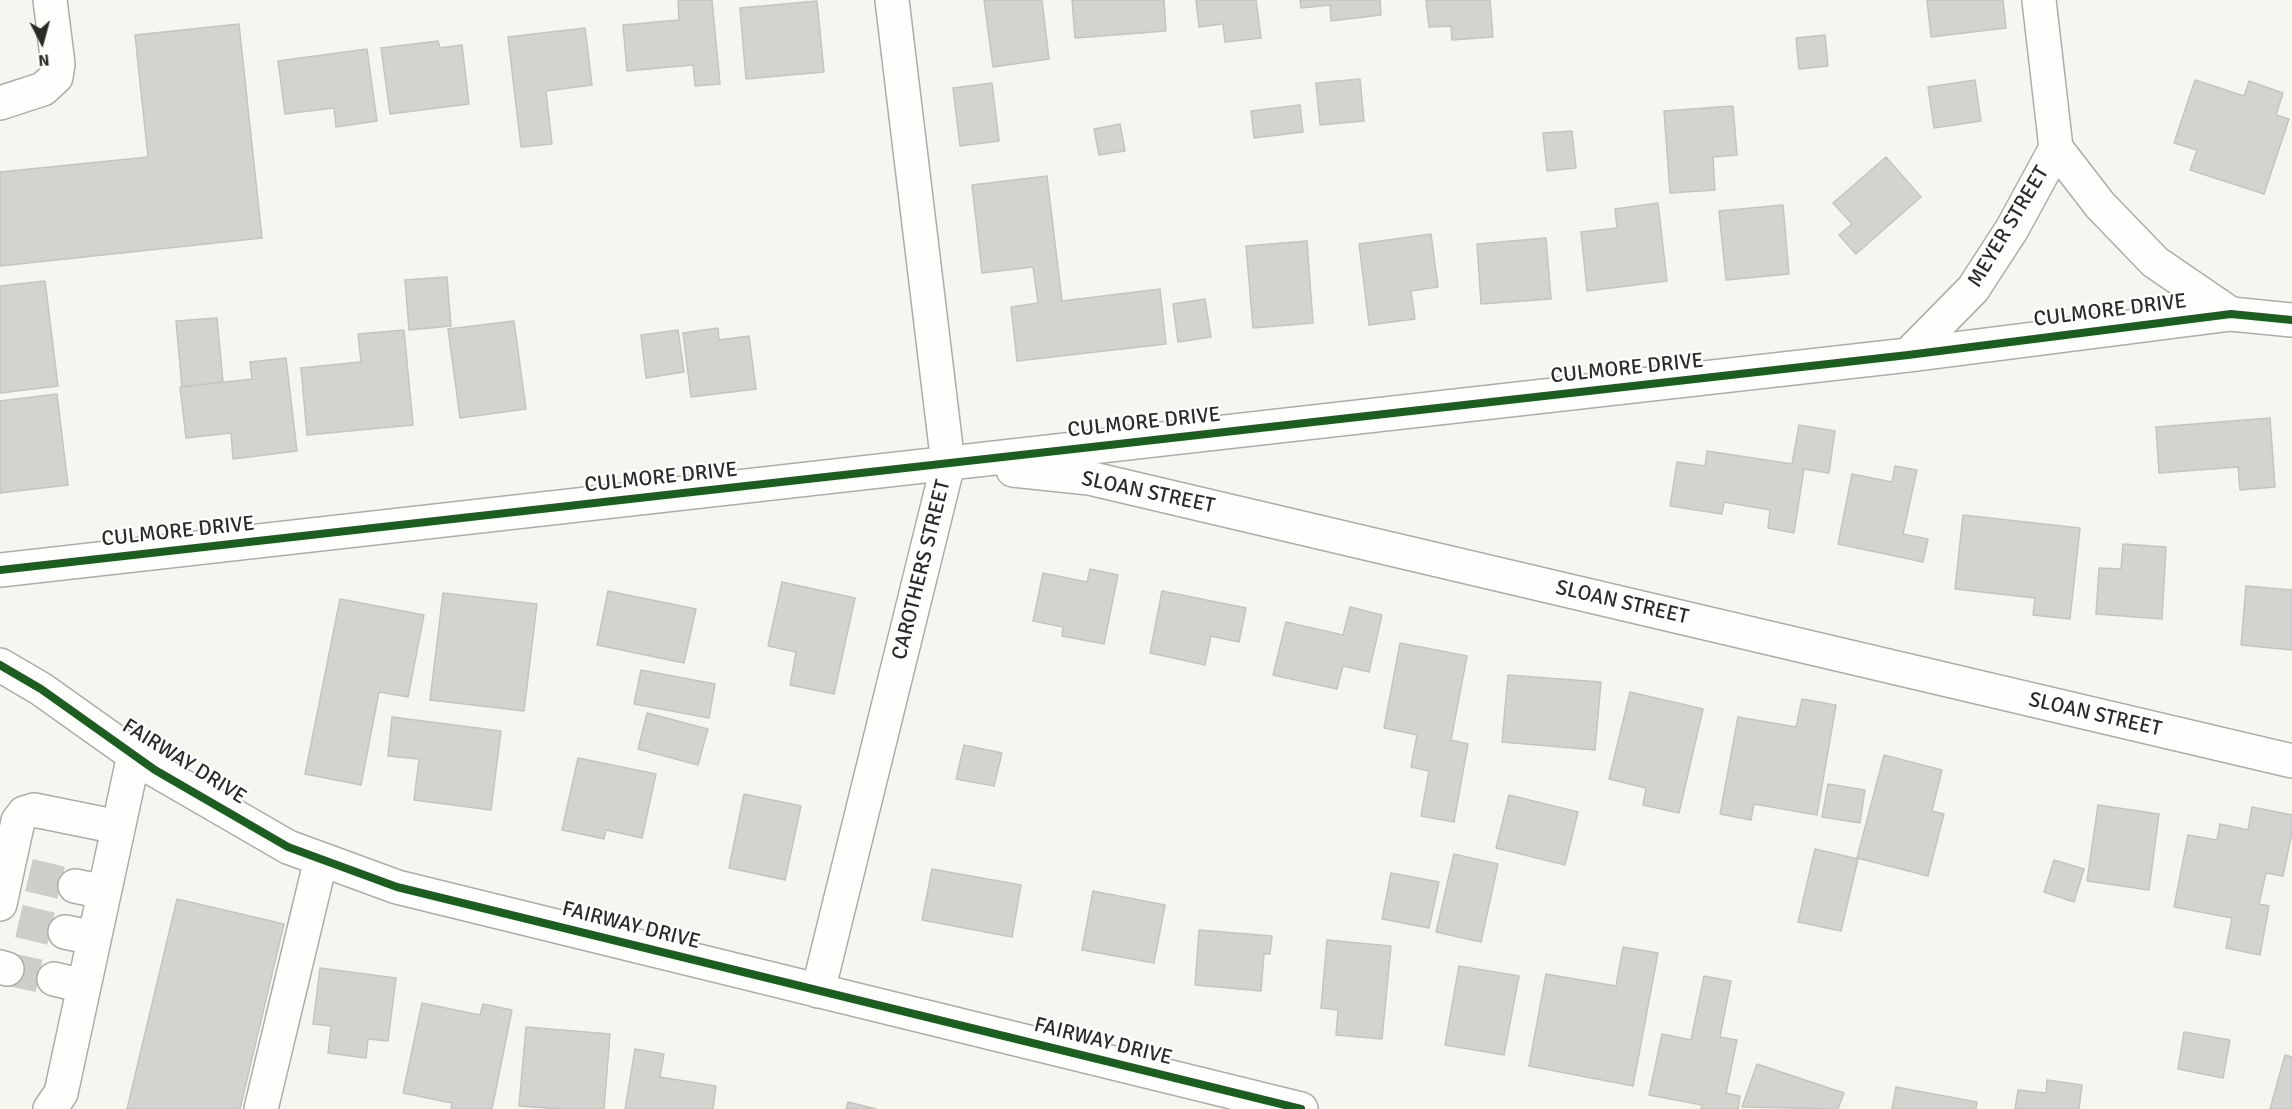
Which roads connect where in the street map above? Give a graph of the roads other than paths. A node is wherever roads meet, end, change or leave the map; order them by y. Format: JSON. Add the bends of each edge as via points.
{"nodes":[{"id":1,"x":50,"y":0,"type":"edge"},
{"id":2,"x":892,"y":0,"type":"edge"},
{"id":3,"x":2039,"y":0,"type":"edge"},
{"id":4,"x":0,"y":103,"type":"edge"},
{"id":5,"x":2056,"y":148,"type":"junction"},
{"id":6,"x":2231,"y":314,"type":"junction"},
{"id":7,"x":2292,"y":320,"type":"edge"},
{"id":8,"x":1908,"y":355,"type":"junction"},
{"id":9,"x":948,"y":464,"type":"junction"},
{"id":10,"x":0,"y":570,"type":"edge"},
{"id":11,"x":0,"y":665,"type":"edge"},
{"id":12,"x":134,"y":755,"type":"junction"},
{"id":13,"x":2292,"y":761,"type":"edge"},
{"id":14,"x":118,"y":827,"type":"junction"},
{"id":15,"x":321,"y":859,"type":"junction"},
{"id":16,"x":6,"y":914,"type":"edge"},
{"id":17,"x":818,"y":991,"type":"junction"},
{"id":18,"x":51,"y":1109,"type":"edge"},
{"id":19,"x":261,"y":1109,"type":"edge"},
{"id":20,"x":1301,"y":1109,"type":"edge"}],
"edges":[{"from":1,"to":4,"type":"street","via":[[58,64],[56,77],[43,89]]},
{"from":2,"to":9,"type":"street","name":"CAROTHERS STREET"},
{"from":3,"to":5,"type":"street","name":"MEYER STREET"},
{"from":5,"to":6,"type":"street","name":"MEYER STREET","via":[[2100,205],[2155,262]]},
{"from":5,"to":8,"type":"street","name":"MEYER STREET","via":[[2012,229],[1973,289]]},
{"from":6,"to":7,"type":"street","name":"CULMORE DRIVE"},
{"from":6,"to":8,"type":"street","name":"CULMORE DRIVE"},
{"from":8,"to":9,"type":"street","name":"CULMORE DRIVE"},
{"from":9,"to":10,"type":"street","name":"CULMORE DRIVE"},
{"from":9,"to":13,"type":"street","name":"SLOAN STREET","via":[[1089,478]]},
{"from":9,"to":17,"type":"street","name":"CAROTHERS STREET"},
{"from":11,"to":12,"type":"street","name":"FAIRWAY DRIVE"},
{"from":12,"to":14,"type":"street"},
{"from":12,"to":15,"type":"street","name":"FAIRWAY DRIVE","via":[[288,847]]},
{"from":14,"to":16,"type":"street","via":[[34,810],[24,813],[18,821],[18,873]]},
{"from":14,"to":18,"type":"street","via":[[89,889],[68,982],[61,1093]]},
{"from":15,"to":17,"type":"street","name":"FAIRWAY DRIVE","via":[[397,887]]},
{"from":15,"to":19,"type":"street"},
{"from":17,"to":20,"type":"street","name":"FAIRWAY DRIVE"}]}
